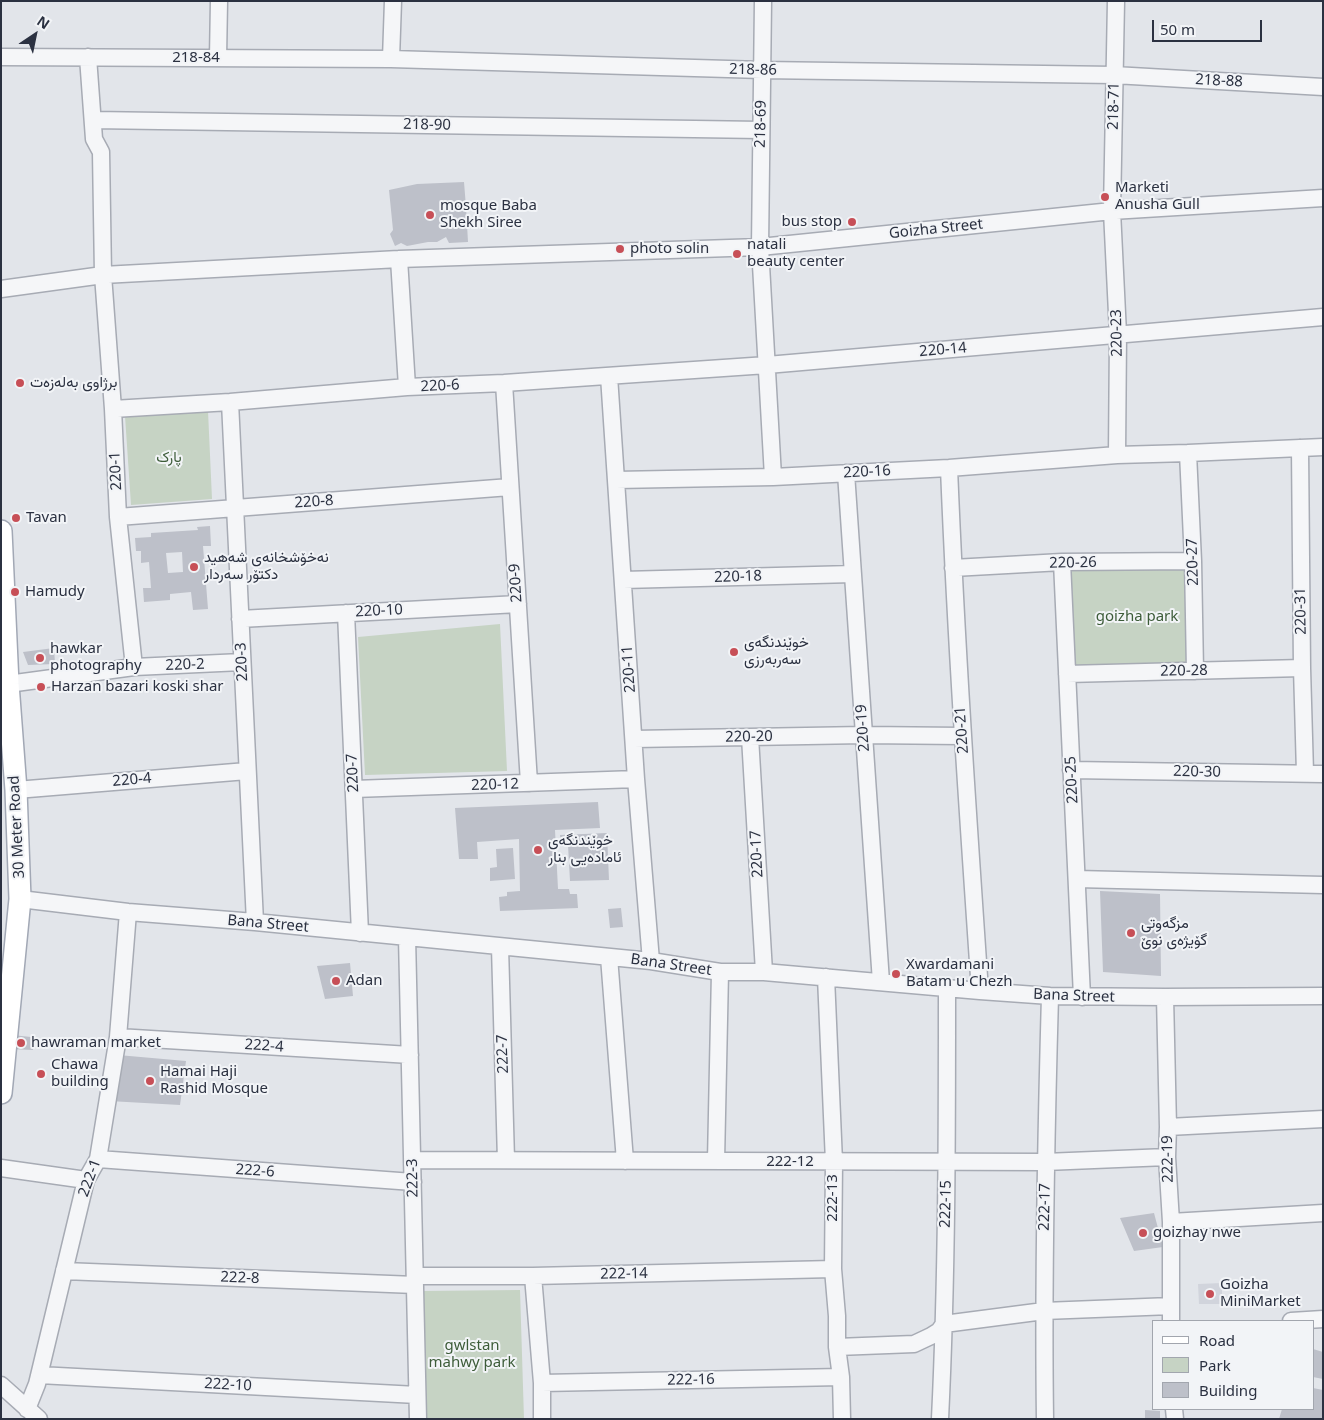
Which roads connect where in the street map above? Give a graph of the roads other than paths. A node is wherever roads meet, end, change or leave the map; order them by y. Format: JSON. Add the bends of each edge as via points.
{"nodes":[{"id":1,"x":219,"y":1,"type":"edge"},
{"id":2,"x":393,"y":1,"type":"edge"},
{"id":3,"x":763,"y":1,"type":"edge"},
{"id":4,"x":1116,"y":1,"type":"edge"},
{"id":5,"x":1,"y":56,"type":"edge"},
{"id":6,"x":88,"y":57,"type":"junction"},
{"id":7,"x":218,"y":58,"type":"junction"},
{"id":8,"x":391,"y":59,"type":"junction"},
{"id":9,"x":762,"y":70,"type":"junction"},
{"id":10,"x":1114,"y":75,"type":"junction"},
{"id":11,"x":1323,"y":86,"type":"edge"},
{"id":12,"x":93,"y":120,"type":"junction"},
{"id":13,"x":761,"y":130,"type":"junction"},
{"id":14,"x":1323,"y":198,"type":"edge"},
{"id":15,"x":1112,"y":211,"type":"junction"},
{"id":16,"x":760,"y":247,"type":"junction"},
{"id":17,"x":399,"y":259,"type":"junction"},
{"id":18,"x":103,"y":275,"type":"junction"},
{"id":19,"x":1,"y":288,"type":"edge"},
{"id":20,"x":1323,"y":317,"type":"edge"},
{"id":21,"x":1118,"y":334,"type":"junction"},
{"id":22,"x":767,"y":365,"type":"junction"},
{"id":23,"x":610,"y":376,"type":"junction"},
{"id":24,"x":504,"y":383,"type":"junction"},
{"id":25,"x":407,"y":387,"type":"junction"},
{"id":26,"x":230,"y":402,"type":"junction"},
{"id":27,"x":113,"y":409,"type":"junction"},
{"id":28,"x":1323,"y":446,"type":"edge"},
{"id":29,"x":1300,"y":448,"type":"junction"},
{"id":30,"x":1188,"y":453,"type":"junction"},
{"id":31,"x":1117,"y":455,"type":"junction"},
{"id":32,"x":949,"y":468,"type":"junction"},
{"id":33,"x":846,"y":473,"type":"junction"},
{"id":34,"x":773,"y":477,"type":"junction"},
{"id":35,"x":616,"y":480,"type":"junction"},
{"id":36,"x":510,"y":487,"type":"junction"},
{"id":37,"x":235,"y":508,"type":"junction"},
{"id":38,"x":118,"y":517,"type":"junction"},
{"id":39,"x":1,"y":532,"type":"edge"},
{"id":40,"x":1193,"y":561,"type":"junction"},
{"id":41,"x":1062,"y":562,"type":"junction"},
{"id":42,"x":953,"y":568,"type":"junction"},
{"id":43,"x":853,"y":574,"type":"junction"},
{"id":44,"x":623,"y":580,"type":"junction"},
{"id":45,"x":518,"y":604,"type":"junction"},
{"id":46,"x":346,"y":613,"type":"junction"},
{"id":47,"x":240,"y":619,"type":"junction"},
{"id":48,"x":242,"y":662,"type":"junction"},
{"id":49,"x":134,"y":667,"type":"junction"},
{"id":50,"x":1302,"y":668,"type":"junction"},
{"id":51,"x":1195,"y":671,"type":"junction"},
{"id":52,"x":1067,"y":674,"type":"junction"},
{"id":53,"x":6,"y":696,"type":"edge"},
{"id":54,"x":864,"y":735,"type":"junction"},
{"id":55,"x":962,"y":736,"type":"junction"},
{"id":56,"x":750,"y":737,"type":"junction"},
{"id":57,"x":634,"y":739,"type":"junction"},
{"id":58,"x":1072,"y":770,"type":"junction"},
{"id":59,"x":247,"y":771,"type":"junction"},
{"id":60,"x":1306,"y":774,"type":"junction"},
{"id":61,"x":1323,"y":774,"type":"edge"},
{"id":62,"x":636,"y":779,"type":"junction"},
{"id":63,"x":529,"y":783,"type":"junction"},
{"id":64,"x":354,"y":789,"type":"junction"},
{"id":65,"x":16,"y":790,"type":"junction"},
{"id":66,"x":1077,"y":879,"type":"junction"},
{"id":67,"x":1323,"y":885,"type":"edge"},
{"id":68,"x":20,"y":899,"type":"junction"},
{"id":69,"x":128,"y":912,"type":"junction"},
{"id":70,"x":255,"y":922,"type":"junction"},
{"id":71,"x":360,"y":933,"type":"junction"},
{"id":72,"x":407,"y":937,"type":"junction"},
{"id":73,"x":500,"y":946,"type":"junction"},
{"id":74,"x":609,"y":957,"type":"junction"},
{"id":75,"x":651,"y":961,"type":"junction"},
{"id":76,"x":720,"y":972,"type":"junction"},
{"id":77,"x":764,"y":972,"type":"junction"},
{"id":78,"x":826,"y":977,"type":"junction"},
{"id":79,"x":881,"y":982,"type":"junction"},
{"id":80,"x":947,"y":988,"type":"junction"},
{"id":81,"x":980,"y":991,"type":"junction"},
{"id":82,"x":1050,"y":996,"type":"junction"},
{"id":83,"x":1323,"y":996,"type":"edge"},
{"id":84,"x":1082,"y":997,"type":"junction"},
{"id":85,"x":1165,"y":997,"type":"junction"},
{"id":86,"x":6,"y":1003,"type":"edge"},
{"id":87,"x":118,"y":1037,"type":"junction"},
{"id":88,"x":410,"y":1055,"type":"junction"},
{"id":89,"x":1,"y":1092,"type":"edge"},
{"id":90,"x":1323,"y":1119,"type":"edge"},
{"id":91,"x":1168,"y":1127,"type":"junction"},
{"id":92,"x":1167,"y":1157,"type":"junction"},
{"id":93,"x":98,"y":1159,"type":"junction"},
{"id":94,"x":412,"y":1160,"type":"junction"},
{"id":95,"x":506,"y":1160,"type":"junction"},
{"id":96,"x":625,"y":1161,"type":"junction"},
{"id":97,"x":716,"y":1161,"type":"junction"},
{"id":98,"x":834,"y":1162,"type":"junction"},
{"id":99,"x":947,"y":1162,"type":"junction"},
{"id":100,"x":1045,"y":1162,"type":"junction"},
{"id":101,"x":1,"y":1168,"type":"edge"},
{"id":102,"x":86,"y":1180,"type":"junction"},
{"id":103,"x":413,"y":1182,"type":"junction"},
{"id":104,"x":1323,"y":1213,"type":"edge"},
{"id":105,"x":1171,"y":1222,"type":"junction"},
{"id":106,"x":833,"y":1269,"type":"junction"},
{"id":107,"x":64,"y":1271,"type":"junction"},
{"id":108,"x":533,"y":1276,"type":"junction"},
{"id":109,"x":415,"y":1281,"type":"junction"},
{"id":110,"x":1044,"y":1311,"type":"junction"},
{"id":111,"x":1171,"y":1313,"type":"edge"},
{"id":112,"x":1323,"y":1319,"type":"edge"},
{"id":113,"x":1307,"y":1320,"type":"edge"},
{"id":114,"x":944,"y":1324,"type":"junction"},
{"id":115,"x":837,"y":1347,"type":"junction"},
{"id":116,"x":39,"y":1375,"type":"junction"},
{"id":117,"x":841,"y":1377,"type":"junction"},
{"id":118,"x":542,"y":1383,"type":"junction"},
{"id":119,"x":4,"y":1393,"type":"edge"},
{"id":120,"x":417,"y":1395,"type":"junction"},
{"id":121,"x":33,"y":1414,"type":"edge"},
{"id":122,"x":418,"y":1419,"type":"edge"},
{"id":123,"x":542,"y":1419,"type":"edge"},
{"id":124,"x":842,"y":1419,"type":"edge"},
{"id":125,"x":940,"y":1419,"type":"edge"},
{"id":126,"x":1045,"y":1419,"type":"edge"}],
"edges":[{"from":1,"to":7,"type":"street"},
{"from":2,"to":8,"type":"street"},
{"from":3,"to":9,"type":"street","name":"218-69"},
{"from":4,"to":10,"type":"street","name":"218-71"},
{"from":5,"to":6,"type":"street","name":"218-84"},
{"from":6,"to":7,"type":"street","name":"218-84"},
{"from":6,"to":12,"type":"street","name":"220-1"},
{"from":7,"to":8,"type":"street","name":"218-84"},
{"from":8,"to":9,"type":"street","name":"218-86"},
{"from":9,"to":10,"type":"street","name":"218-86"},
{"from":9,"to":13,"type":"street","name":"218-69"},
{"from":10,"to":11,"type":"street","name":"218-88"},
{"from":10,"to":15,"type":"street","name":"218-71"},
{"from":12,"to":13,"type":"street","name":"218-90"},
{"from":12,"to":18,"type":"street","name":"220-1","via":[[94,139],[101,152]]},
{"from":13,"to":16,"type":"street","name":"218-69"},
{"from":14,"to":15,"type":"street","name":"Goizha Street"},
{"from":15,"to":16,"type":"street","name":"Goizha Street"},
{"from":15,"to":21,"type":"street","name":"220-23"},
{"from":16,"to":17,"type":"street","name":"Goizha Street"},
{"from":16,"to":22,"type":"street","name":"218-69"},
{"from":17,"to":18,"type":"street","name":"Goizha Street"},
{"from":17,"to":25,"type":"street"},
{"from":18,"to":19,"type":"street","name":"Goizha Street"},
{"from":18,"to":27,"type":"street","name":"220-1"},
{"from":20,"to":21,"type":"street","name":"220-14"},
{"from":21,"to":22,"type":"street","name":"220-14"},
{"from":21,"to":31,"type":"street","name":"220-23"},
{"from":22,"to":23,"type":"street","name":"220-6"},
{"from":22,"to":34,"type":"street","name":"218-69"},
{"from":23,"to":24,"type":"street","name":"220-6"},
{"from":23,"to":35,"type":"street","name":"220-11"},
{"from":24,"to":25,"type":"street","name":"220-6"},
{"from":24,"to":36,"type":"street","name":"220-9"},
{"from":25,"to":26,"type":"street","name":"220-6"},
{"from":26,"to":27,"type":"street","name":"220-6"},
{"from":26,"to":37,"type":"street","name":"220-3"},
{"from":27,"to":38,"type":"street","name":"220-1"},
{"from":28,"to":29,"type":"street","name":"220-16"},
{"from":29,"to":30,"type":"street","name":"220-16"},
{"from":29,"to":50,"type":"street","name":"220-31"},
{"from":30,"to":31,"type":"street","name":"220-16"},
{"from":30,"to":40,"type":"street","name":"220-27"},
{"from":31,"to":32,"type":"street","name":"220-16"},
{"from":32,"to":33,"type":"street","name":"220-16"},
{"from":32,"to":42,"type":"street","name":"220-21"},
{"from":33,"to":34,"type":"street","name":"220-16"},
{"from":33,"to":43,"type":"street","name":"220-19"},
{"from":34,"to":35,"type":"street","name":"220-16"},
{"from":35,"to":44,"type":"street","name":"220-11"},
{"from":36,"to":37,"type":"street","name":"220-8"},
{"from":36,"to":45,"type":"street","name":"220-9"},
{"from":37,"to":38,"type":"street","name":"220-8"},
{"from":37,"to":47,"type":"street","name":"220-3"},
{"from":38,"to":49,"type":"street","name":"220-1"},
{"from":39,"to":53,"type":"main road","name":"30 Meter Road"},
{"from":40,"to":41,"type":"street","name":"220-26"},
{"from":40,"to":51,"type":"street","name":"220-27"},
{"from":41,"to":42,"type":"street","name":"220-26"},
{"from":41,"to":52,"type":"street","name":"220-25"},
{"from":42,"to":55,"type":"street","name":"220-21"},
{"from":43,"to":44,"type":"street","name":"220-18"},
{"from":43,"to":54,"type":"street","name":"220-19"},
{"from":44,"to":57,"type":"street","name":"220-11"},
{"from":45,"to":46,"type":"street","name":"220-10"},
{"from":45,"to":63,"type":"street","name":"220-9"},
{"from":46,"to":47,"type":"street","name":"220-10"},
{"from":46,"to":64,"type":"street","name":"220-7"},
{"from":47,"to":48,"type":"street","name":"220-3"},
{"from":48,"to":49,"type":"street","name":"220-2"},
{"from":48,"to":59,"type":"street","name":"220-3"},
{"from":49,"to":53,"type":"street","name":"220-2"},
{"from":50,"to":51,"type":"street","name":"220-28"},
{"from":50,"to":60,"type":"street","name":"220-31"},
{"from":51,"to":52,"type":"street","name":"220-28"},
{"from":52,"to":58,"type":"street","name":"220-25"},
{"from":53,"to":65,"type":"main road","name":"30 Meter Road"},
{"from":54,"to":55,"type":"street","name":"220-20"},
{"from":54,"to":56,"type":"street","name":"220-20"},
{"from":54,"to":79,"type":"street","name":"220-19"},
{"from":55,"to":81,"type":"street","name":"220-21"},
{"from":56,"to":57,"type":"street","name":"220-20"},
{"from":56,"to":77,"type":"street","name":"220-17"},
{"from":57,"to":62,"type":"street","name":"220-11"},
{"from":58,"to":60,"type":"street","name":"220-30"},
{"from":58,"to":66,"type":"street","name":"220-25"},
{"from":59,"to":65,"type":"street","name":"220-4"},
{"from":59,"to":70,"type":"street","name":"220-3"},
{"from":60,"to":61,"type":"street","name":"220-30"},
{"from":62,"to":63,"type":"street","name":"220-12"},
{"from":62,"to":75,"type":"street","name":"220-11"},
{"from":63,"to":64,"type":"street","name":"220-12"},
{"from":64,"to":71,"type":"street","name":"220-7"},
{"from":65,"to":68,"type":"main road","name":"30 Meter Road"},
{"from":66,"to":67,"type":"street"},
{"from":66,"to":84,"type":"street","name":"220-25"},
{"from":68,"to":69,"type":"street","name":"Bana Street"},
{"from":68,"to":86,"type":"main road","name":"30 Meter Road"},
{"from":69,"to":70,"type":"street","name":"Bana Street"},
{"from":69,"to":87,"type":"street","name":"222-1"},
{"from":70,"to":71,"type":"street","name":"Bana Street"},
{"from":71,"to":72,"type":"street","name":"Bana Street"},
{"from":72,"to":73,"type":"street","name":"Bana Street"},
{"from":72,"to":88,"type":"street","name":"222-3"},
{"from":73,"to":74,"type":"street","name":"Bana Street"},
{"from":73,"to":95,"type":"street","name":"222-7"},
{"from":74,"to":75,"type":"street","name":"Bana Street"},
{"from":74,"to":96,"type":"street"},
{"from":75,"to":76,"type":"street","name":"Bana Street"},
{"from":76,"to":77,"type":"street","name":"Bana Street"},
{"from":76,"to":97,"type":"street"},
{"from":77,"to":78,"type":"street","name":"Bana Street"},
{"from":78,"to":79,"type":"street","name":"Bana Street"},
{"from":78,"to":98,"type":"street","name":"222-13"},
{"from":79,"to":80,"type":"street","name":"Bana Street"},
{"from":80,"to":81,"type":"street","name":"Bana Street"},
{"from":80,"to":99,"type":"street","name":"222-15"},
{"from":81,"to":82,"type":"street","name":"Bana Street"},
{"from":82,"to":84,"type":"street","name":"Bana Street"},
{"from":82,"to":100,"type":"street","name":"222-17"},
{"from":83,"to":85,"type":"street","name":"Bana Street"},
{"from":84,"to":85,"type":"street","name":"Bana Street"},
{"from":85,"to":91,"type":"street","name":"222-19"},
{"from":86,"to":89,"type":"main road","name":"30 Meter Road"},
{"from":87,"to":88,"type":"street","name":"222-4"},
{"from":87,"to":93,"type":"street","name":"222-1"},
{"from":88,"to":94,"type":"street","name":"222-3"},
{"from":90,"to":91,"type":"street"},
{"from":91,"to":92,"type":"street","name":"222-19"},
{"from":92,"to":100,"type":"street","name":"222-12"},
{"from":92,"to":105,"type":"street","name":"222-19"},
{"from":93,"to":102,"type":"street","name":"222-1"},
{"from":93,"to":103,"type":"street","name":"222-6"},
{"from":94,"to":95,"type":"street","name":"222-12"},
{"from":94,"to":103,"type":"street","name":"222-3"},
{"from":95,"to":96,"type":"street","name":"222-12"},
{"from":96,"to":97,"type":"street","name":"222-12"},
{"from":97,"to":98,"type":"street","name":"222-12"},
{"from":98,"to":99,"type":"street","name":"222-12"},
{"from":98,"to":106,"type":"street","name":"222-13"},
{"from":99,"to":100,"type":"street","name":"222-12"},
{"from":99,"to":114,"type":"street","name":"222-15"},
{"from":100,"to":110,"type":"street","name":"222-17"},
{"from":101,"to":102,"type":"street"},
{"from":102,"to":107,"type":"street","name":"222-1"},
{"from":103,"to":109,"type":"street","name":"222-3"},
{"from":104,"to":105,"type":"street"},
{"from":105,"to":111,"type":"street","name":"222-19"},
{"from":106,"to":108,"type":"street","name":"222-14"},
{"from":106,"to":115,"type":"street","name":"222-13"},
{"from":107,"to":109,"type":"street","name":"222-8"},
{"from":107,"to":116,"type":"street","name":"222-1"},
{"from":108,"to":109,"type":"street","name":"222-14"},
{"from":108,"to":118,"type":"street"},
{"from":109,"to":120,"type":"street","name":"222-3"},
{"from":110,"to":111,"type":"street"},
{"from":110,"to":114,"type":"street"},
{"from":110,"to":126,"type":"street","name":"222-17"},
{"from":112,"to":113,"type":"street"},
{"from":114,"to":115,"type":"street","via":[[939,1331],[914,1344]]},
{"from":114,"to":125,"type":"street","name":"222-15"},
{"from":115,"to":117,"type":"street","name":"222-13"},
{"from":116,"to":120,"type":"street","name":"222-10"},
{"from":116,"to":121,"type":"street","name":"222-1"},
{"from":117,"to":118,"type":"street","name":"222-16"},
{"from":117,"to":124,"type":"street","name":"222-13"},
{"from":118,"to":123,"type":"street"},
{"from":119,"to":121,"type":"street"},
{"from":120,"to":122,"type":"street","name":"222-3"}]}
